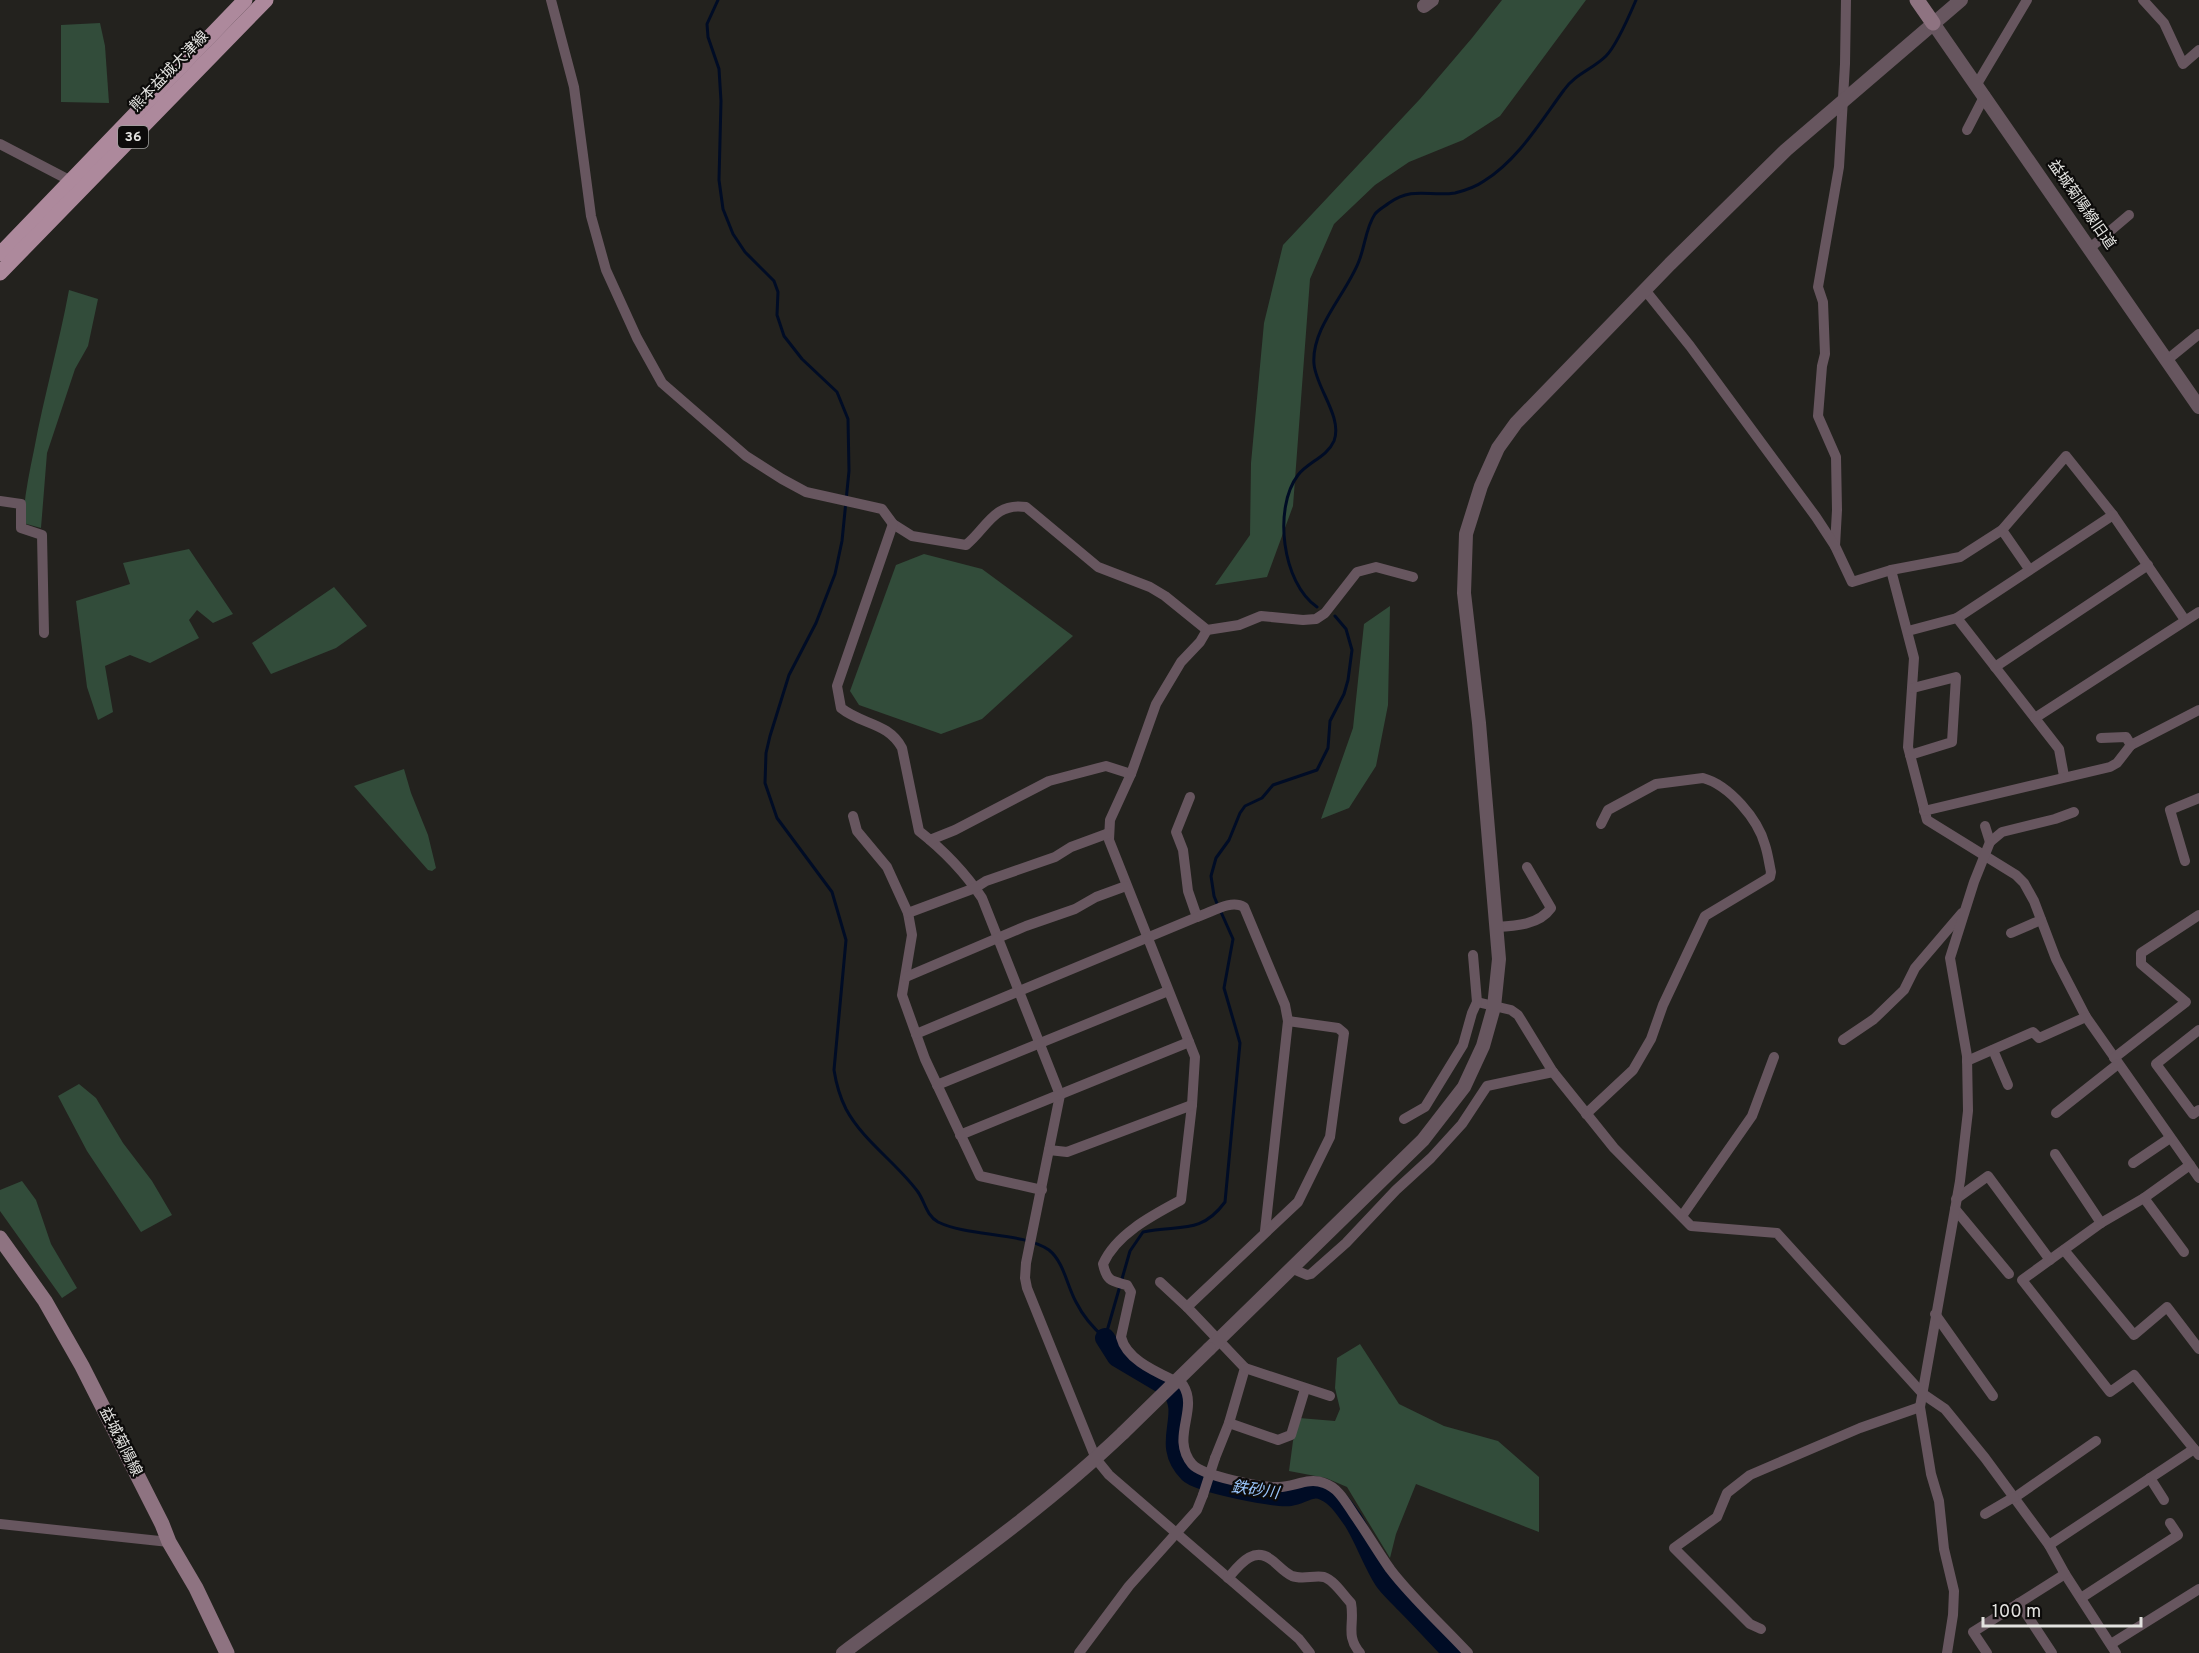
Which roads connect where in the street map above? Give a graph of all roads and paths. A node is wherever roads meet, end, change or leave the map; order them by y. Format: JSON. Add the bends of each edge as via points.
{"nodes":[{"id":1,"x":245,"y":0,"type":"edge"},
{"id":2,"x":266,"y":0,"type":"edge"},
{"id":3,"x":551,"y":0,"type":"edge"},
{"id":4,"x":1846,"y":0,"type":"edge"},
{"id":5,"x":1961,"y":0,"type":"edge"},
{"id":6,"x":2028,"y":0,"type":"edge"},
{"id":7,"x":2143,"y":0,"type":"edge"},
{"id":8,"x":1918,"y":1,"type":"edge"},
{"id":9,"x":1933,"y":23,"type":"junction"},
{"id":10,"x":2199,"y":50,"type":"edge"},
{"id":11,"x":1981,"y":90,"type":"junction"},
{"id":12,"x":1843,"y":100,"type":"junction"},
{"id":13,"x":1967,"y":130,"type":"dead end"},
{"id":14,"x":0,"y":144,"type":"edge"},
{"id":15,"x":71,"y":181,"type":"junction"},
{"id":16,"x":2129,"y":215,"type":"dead end"},
{"id":17,"x":2090,"y":248,"type":"junction"},
{"id":18,"x":0,"y":254,"type":"edge"},
{"id":19,"x":0,"y":273,"type":"edge"},
{"id":20,"x":1645,"y":290,"type":"junction"},
{"id":21,"x":2199,"y":334,"type":"edge"},
{"id":22,"x":2167,"y":360,"type":"junction"},
{"id":23,"x":2199,"y":407,"type":"edge"},
{"id":24,"x":0,"y":501,"type":"edge"},
{"id":25,"x":2113,"y":515,"type":"junction"},
{"id":26,"x":893,"y":524,"type":"junction"},
{"id":27,"x":2002,"y":530,"type":"junction"},
{"id":28,"x":1835,"y":546,"type":"junction"},
{"id":29,"x":2148,"y":566,"type":"junction"},
{"id":30,"x":2029,"y":568,"type":"junction"},
{"id":31,"x":1891,"y":570,"type":"junction"},
{"id":32,"x":1413,"y":577,"type":"dead end"},
{"id":33,"x":2199,"y":612,"type":"edge"},
{"id":34,"x":1956,"y":618,"type":"junction"},
{"id":35,"x":2185,"y":620,"type":"junction"},
{"id":36,"x":1206,"y":630,"type":"junction"},
{"id":37,"x":1908,"y":631,"type":"junction"},
{"id":38,"x":44,"y":633,"type":"dead end"},
{"id":39,"x":1995,"y":667,"type":"junction"},
{"id":40,"x":1912,"y":688,"type":"junction"},
{"id":41,"x":2199,"y":710,"type":"edge"},
{"id":42,"x":2035,"y":718,"type":"junction"},
{"id":43,"x":2101,"y":738,"type":"dead end"},
{"id":44,"x":2131,"y":745,"type":"junction"},
{"id":45,"x":1910,"y":755,"type":"junction"},
{"id":46,"x":1131,"y":774,"type":"junction"},
{"id":47,"x":2064,"y":776,"type":"junction"},
{"id":48,"x":1190,"y":797,"type":"dead end"},
{"id":49,"x":2199,"y":798,"type":"edge"},
{"id":50,"x":1924,"y":811,"type":"junction"},
{"id":51,"x":2074,"y":813,"type":"dead end"},
{"id":52,"x":853,"y":816,"type":"dead end"},
{"id":53,"x":1601,"y":824,"type":"dead end"},
{"id":54,"x":1985,"y":826,"type":"dead end"},
{"id":55,"x":1109,"y":833,"type":"junction"},
{"id":56,"x":930,"y":840,"type":"junction"},
{"id":57,"x":1990,"y":842,"type":"junction"},
{"id":58,"x":1986,"y":857,"type":"junction"},
{"id":59,"x":2185,"y":861,"type":"dead end"},
{"id":60,"x":1527,"y":867,"type":"dead end"},
{"id":61,"x":1126,"y":886,"type":"junction"},
{"id":62,"x":975,"y":888,"type":"junction"},
{"id":63,"x":1966,"y":908,"type":"junction"},
{"id":64,"x":908,"y":913,"type":"junction"},
{"id":65,"x":2199,"y":915,"type":"edge"},
{"id":66,"x":1201,"y":916,"type":"junction"},
{"id":67,"x":2042,"y":920,"type":"junction"},
{"id":68,"x":1496,"y":927,"type":"junction"},
{"id":69,"x":2012,"y":933,"type":"dead end"},
{"id":70,"x":998,"y":938,"type":"junction"},
{"id":71,"x":1147,"y":938,"type":"junction"},
{"id":72,"x":1473,"y":955,"type":"dead end"},
{"id":73,"x":906,"y":977,"type":"junction"},
{"id":74,"x":1168,"y":990,"type":"junction"},
{"id":75,"x":1020,"y":992,"type":"junction"},
{"id":76,"x":1477,"y":1002,"type":"junction"},
{"id":77,"x":1494,"y":1007,"type":"junction"},
{"id":78,"x":2086,"y":1017,"type":"junction"},
{"id":79,"x":1288,"y":1021,"type":"junction"},
{"id":80,"x":2199,"y":1030,"type":"edge"},
{"id":81,"x":916,"y":1034,"type":"junction"},
{"id":82,"x":1843,"y":1040,"type":"dead end"},
{"id":83,"x":1190,"y":1042,"type":"junction"},
{"id":84,"x":1040,"y":1043,"type":"junction"},
{"id":85,"x":1993,"y":1050,"type":"junction"},
{"id":86,"x":1774,"y":1057,"type":"dead end"},
{"id":87,"x":1967,"y":1061,"type":"junction"},
{"id":88,"x":2116,"y":1061,"type":"junction"},
{"id":89,"x":1553,"y":1072,"type":"junction"},
{"id":90,"x":937,"y":1085,"type":"junction"},
{"id":91,"x":2008,"y":1085,"type":"dead end"},
{"id":92,"x":1060,"y":1095,"type":"junction"},
{"id":93,"x":1192,"y":1105,"type":"junction"},
{"id":94,"x":2199,"y":1110,"type":"edge"},
{"id":95,"x":2056,"y":1113,"type":"dead end"},
{"id":96,"x":1586,"y":1114,"type":"junction"},
{"id":97,"x":1404,"y":1119,"type":"dead end"},
{"id":98,"x":960,"y":1136,"type":"junction"},
{"id":99,"x":2170,"y":1138,"type":"junction"},
{"id":100,"x":1048,"y":1150,"type":"junction"},
{"id":101,"x":2055,"y":1154,"type":"dead end"},
{"id":102,"x":2133,"y":1163,"type":"dead end"},
{"id":103,"x":2190,"y":1165,"type":"junction"},
{"id":104,"x":2199,"y":1178,"type":"edge"},
{"id":105,"x":1042,"y":1190,"type":"junction"},
{"id":106,"x":2144,"y":1198,"type":"junction"},
{"id":107,"x":1956,"y":1204,"type":"junction"},
{"id":108,"x":1682,"y":1216,"type":"junction"},
{"id":109,"x":2101,"y":1223,"type":"junction"},
{"id":110,"x":1265,"y":1230,"type":"junction"},
{"id":111,"x":0,"y":1238,"type":"edge"},
{"id":112,"x":2064,"y":1250,"type":"junction"},
{"id":113,"x":2184,"y":1252,"type":"dead end"},
{"id":114,"x":2050,"y":1260,"type":"junction"},
{"id":115,"x":1293,"y":1269,"type":"junction"},
{"id":116,"x":2009,"y":1274,"type":"dead end"},
{"id":117,"x":1160,"y":1282,"type":"dead end"},
{"id":118,"x":1187,"y":1307,"type":"junction"},
{"id":119,"x":1935,"y":1314,"type":"junction"},
{"id":120,"x":1214,"y":1345,"type":"junction"},
{"id":121,"x":2199,"y":1349,"type":"edge"},
{"id":122,"x":1245,"y":1368,"type":"junction"},
{"id":123,"x":1305,"y":1389,"type":"junction"},
{"id":124,"x":1923,"y":1394,"type":"junction"},
{"id":125,"x":1330,"y":1396,"type":"dead end"},
{"id":126,"x":1993,"y":1396,"type":"dead end"},
{"id":127,"x":1920,"y":1407,"type":"junction"},
{"id":128,"x":1229,"y":1423,"type":"junction"},
{"id":129,"x":2096,"y":1442,"type":"dead end"},
{"id":130,"x":2197,"y":1452,"type":"edge"},
{"id":131,"x":1096,"y":1459,"type":"junction"},
{"id":132,"x":2150,"y":1478,"type":"junction"},
{"id":133,"x":2014,"y":1498,"type":"junction"},
{"id":134,"x":2164,"y":1500,"type":"dead end"},
{"id":135,"x":1985,"y":1514,"type":"dead end"},
{"id":136,"x":2170,"y":1522,"type":"dead end"},
{"id":137,"x":0,"y":1524,"type":"edge"},
{"id":138,"x":1178,"y":1534,"type":"junction"},
{"id":139,"x":169,"y":1542,"type":"junction"},
{"id":140,"x":2049,"y":1545,"type":"junction"},
{"id":141,"x":2065,"y":1574,"type":"junction"},
{"id":142,"x":1227,"y":1578,"type":"junction"},
{"id":143,"x":2199,"y":1589,"type":"edge"},
{"id":144,"x":2081,"y":1598,"type":"junction"},
{"id":145,"x":2019,"y":1603,"type":"junction"},
{"id":146,"x":1761,"y":1629,"type":"dead end"},
{"id":147,"x":2114,"y":1649,"type":"edge"},
{"id":148,"x":1949,"y":1652,"type":"edge"},
{"id":149,"x":227,"y":1653,"type":"edge"},
{"id":150,"x":843,"y":1653,"type":"edge"},
{"id":151,"x":1079,"y":1653,"type":"edge"},
{"id":152,"x":1310,"y":1653,"type":"edge"},
{"id":153,"x":1360,"y":1653,"type":"edge"},
{"id":154,"x":1468,"y":1653,"type":"edge"},
{"id":155,"x":1986,"y":1653,"type":"edge"},
{"id":156,"x":2052,"y":1653,"type":"edge"}],
"edges":[{"from":1,"to":15,"type":"main road","name":"熊本益城大津線","number":"36"},
{"from":2,"to":19,"type":"main road","name":"熊本益城大津線","number":"36"},
{"from":3,"to":26,"type":"street","via":[[574,87],[591,216],[606,270],[662,383],[746,456],[782,479],[806,492],[882,509]]},
{"from":4,"to":12,"type":"street"},
{"from":5,"to":9,"type":"street"},
{"from":6,"to":11,"type":"street"},
{"from":7,"to":10,"type":"street","via":[[2164,23],[2183,64]]},
{"from":8,"to":9,"type":"main road"},
{"from":9,"to":11,"type":"street","name":"益城菊陽線旧道"},
{"from":9,"to":12,"type":"street"},
{"from":11,"to":13,"type":"street"},
{"from":11,"to":17,"type":"street","name":"益城菊陽線旧道"},
{"from":12,"to":20,"type":"street","via":[[1786,150]]},
{"from":12,"to":28,"type":"street","via":[[1839,167],[1818,287],[1823,302],[1825,354],[1818,416],[1836,457]]},
{"from":14,"to":15,"type":"street"},
{"from":15,"to":18,"type":"main road","name":"熊本益城大津線","number":"36"},
{"from":16,"to":17,"type":"street"},
{"from":17,"to":22,"type":"street","name":"益城菊陽線旧道"},
{"from":20,"to":28,"type":"street"},
{"from":20,"to":68,"type":"street","via":[[1516,423],[1481,486],[1466,534],[1464,593]]},
{"from":21,"to":22,"type":"street"},
{"from":22,"to":23,"type":"street","name":"益城菊陽線旧道"},
{"from":24,"to":38,"type":"street","via":[[21,504],[21,528],[42,535]]},
{"from":25,"to":27,"type":"street","via":[[2066,456]]},
{"from":25,"to":29,"type":"street"},
{"from":25,"to":30,"type":"street"},
{"from":26,"to":36,"type":"street","via":[[912,536],[966,545],[998,511],[1014,505],[1026,507],[1098,567],[1166,596]]},
{"from":26,"to":56,"type":"street","via":[[837,686],[841,708],[887,729],[896,738],[902,748],[920,831]]},
{"from":27,"to":30,"type":"street"},
{"from":27,"to":31,"type":"street","via":[[1960,556]]},
{"from":28,"to":31,"type":"street","via":[[1852,582]]},
{"from":29,"to":35,"type":"street"},
{"from":29,"to":39,"type":"street"},
{"from":30,"to":34,"type":"street"},
{"from":31,"to":37,"type":"street"},
{"from":32,"to":36,"type":"street","via":[[1376,567],[1357,572],[1316,619],[1261,616],[1239,625]]},
{"from":33,"to":35,"type":"street"},
{"from":34,"to":37,"type":"street"},
{"from":34,"to":39,"type":"street"},
{"from":35,"to":42,"type":"street"},
{"from":36,"to":46,"type":"street","via":[[1156,704]]},
{"from":37,"to":40,"type":"street","via":[[1914,658]]},
{"from":39,"to":42,"type":"street"},
{"from":40,"to":45,"type":"street"},
{"from":40,"to":45,"type":"street","via":[[1956,677],[1952,742]]},
{"from":41,"to":44,"type":"street"},
{"from":42,"to":47,"type":"street","via":[[2059,749]]},
{"from":43,"to":44,"type":"street","via":[[2126,737]]},
{"from":44,"to":47,"type":"street","via":[[2110,767]]},
{"from":45,"to":50,"type":"street"},
{"from":46,"to":55,"type":"street","via":[[1110,820]]},
{"from":46,"to":56,"type":"street","via":[[1106,765],[1049,781]]},
{"from":47,"to":50,"type":"street"},
{"from":48,"to":66,"type":"street","via":[[1176,832],[1183,850],[1188,891]]},
{"from":49,"to":59,"type":"street","via":[[2170,810]]},
{"from":50,"to":58,"type":"street","via":[[1927,820]]},
{"from":51,"to":57,"type":"street","via":[[2002,832]]},
{"from":52,"to":64,"type":"street","via":[[858,831],[887,867]]},
{"from":53,"to":96,"type":"street","via":[[1608,810],[1656,784],[1710,780],[1743,805],[1763,839],[1771,873],[1705,916],[1651,1039],[1633,1070]]},
{"from":54,"to":57,"type":"street"},
{"from":55,"to":61,"type":"street"},
{"from":55,"to":62,"type":"street"},
{"from":56,"to":62,"type":"street"},
{"from":57,"to":58,"type":"street"},
{"from":58,"to":63,"type":"street"},
{"from":58,"to":67,"type":"street","via":[[2024,883]]},
{"from":60,"to":68,"type":"street","via":[[1551,908],[1547,914],[1523,925]]},
{"from":61,"to":70,"type":"street"},
{"from":61,"to":71,"type":"street"},
{"from":62,"to":64,"type":"street"},
{"from":62,"to":70,"type":"street"},
{"from":63,"to":82,"type":"street","via":[[1915,968],[1904,990],[1875,1019]]},
{"from":63,"to":87,"type":"street","via":[[1950,958]]},
{"from":64,"to":73,"type":"street","via":[[912,935]]},
{"from":65,"to":88,"type":"street","via":[[2140,953],[2141,964],[2186,1002]]},
{"from":66,"to":71,"type":"street"},
{"from":66,"to":79,"type":"street","via":[[1232,904],[1244,907]]},
{"from":67,"to":69,"type":"street"},
{"from":67,"to":78,"type":"street","via":[[2056,959]]},
{"from":68,"to":77,"type":"street","via":[[1499,959]]},
{"from":70,"to":73,"type":"street"},
{"from":70,"to":75,"type":"street"},
{"from":71,"to":74,"type":"street"},
{"from":71,"to":75,"type":"street"},
{"from":72,"to":76,"type":"street"},
{"from":73,"to":81,"type":"street","via":[[902,995]]},
{"from":74,"to":83,"type":"street"},
{"from":74,"to":84,"type":"street"},
{"from":75,"to":81,"type":"street"},
{"from":75,"to":84,"type":"street"},
{"from":76,"to":77,"type":"street"},
{"from":76,"to":97,"type":"street","via":[[1463,1045],[1444,1077],[1425,1107]]},
{"from":77,"to":89,"type":"street","via":[[1518,1015]]},
{"from":77,"to":115,"type":"street","via":[[1475,1067],[1446,1112],[1423,1140]]},
{"from":78,"to":85,"type":"street","via":[[2040,1042],[2033,1032]]},
{"from":78,"to":88,"type":"street"},
{"from":79,"to":110,"type":"street"},
{"from":79,"to":110,"type":"street","via":[[1338,1028],[1344,1036],[1330,1137],[1298,1202]]},
{"from":80,"to":94,"type":"street","via":[[2156,1064],[2193,1114]]},
{"from":81,"to":90,"type":"street"},
{"from":83,"to":92,"type":"street"},
{"from":83,"to":93,"type":"street","via":[[1195,1057]]},
{"from":84,"to":90,"type":"street"},
{"from":84,"to":92,"type":"street"},
{"from":85,"to":87,"type":"street"},
{"from":85,"to":91,"type":"street"},
{"from":86,"to":108,"type":"street","via":[[1752,1116]]},
{"from":87,"to":107,"type":"street","via":[[1968,1111]]},
{"from":88,"to":95,"type":"street"},
{"from":88,"to":99,"type":"street"},
{"from":89,"to":96,"type":"street"},
{"from":89,"to":115,"type":"street","via":[[1487,1086],[1454,1133],[1346,1244],[1311,1274]]},
{"from":90,"to":98,"type":"street"},
{"from":92,"to":98,"type":"street"},
{"from":92,"to":100,"type":"street"},
{"from":93,"to":100,"type":"street","via":[[1067,1152]]},
{"from":93,"to":154,"type":"street","via":[[1181,1200],[1149,1217],[1113,1247],[1103,1264],[1108,1279],[1127,1285],[1131,1292],[1123,1343],[1129,1354],[1186,1390],[1188,1406],[1182,1438],[1191,1463],[1215,1477],[1279,1488],[1309,1481],[1324,1483],[1339,1492],[1392,1570]]},
{"from":96,"to":108,"type":"street"},
{"from":98,"to":105,"type":"street","via":[[980,1176]]},
{"from":99,"to":102,"type":"street"},
{"from":99,"to":103,"type":"street"},
{"from":100,"to":105,"type":"street"},
{"from":101,"to":109,"type":"street"},
{"from":103,"to":104,"type":"street"},
{"from":103,"to":106,"type":"street"},
{"from":105,"to":131,"type":"street","via":[[1026,1263],[1027,1288]]},
{"from":106,"to":109,"type":"street"},
{"from":106,"to":113,"type":"street"},
{"from":107,"to":114,"type":"street","via":[[1988,1176]]},
{"from":107,"to":116,"type":"street"},
{"from":107,"to":119,"type":"street"},
{"from":108,"to":124,"type":"street","via":[[1691,1226],[1777,1233]]},
{"from":109,"to":112,"type":"street"},
{"from":110,"to":118,"type":"street"},
{"from":111,"to":139,"type":"main road","name":"益城菊陽線","via":[[45,1301],[82,1366]]},
{"from":112,"to":114,"type":"street"},
{"from":112,"to":121,"type":"street","via":[[2134,1335],[2167,1307]]},
{"from":114,"to":130,"type":"street","via":[[2022,1280],[2110,1392],[2134,1375]]},
{"from":115,"to":120,"type":"street"},
{"from":117,"to":118,"type":"street"},
{"from":118,"to":120,"type":"street"},
{"from":119,"to":124,"type":"street"},
{"from":119,"to":126,"type":"street"},
{"from":120,"to":122,"type":"street"},
{"from":120,"to":131,"type":"street","bridge":true},
{"from":122,"to":123,"type":"street"},
{"from":122,"to":128,"type":"street"},
{"from":123,"to":125,"type":"street"},
{"from":123,"to":128,"type":"street","via":[[1291,1435],[1285,1439]]},
{"from":124,"to":127,"type":"street"},
{"from":124,"to":133,"type":"street","via":[[1945,1409]]},
{"from":127,"to":146,"type":"street","via":[[1750,1475],[1727,1493],[1717,1517],[1674,1548],[1750,1624]]},
{"from":127,"to":148,"type":"street","via":[[1954,1591]]},
{"from":128,"to":138,"type":"street","bridge":true,"via":[[1197,1510]]},
{"from":129,"to":133,"type":"street"},
{"from":130,"to":132,"type":"street"},
{"from":131,"to":138,"type":"street","via":[[1109,1475]]},
{"from":131,"to":150,"type":"street"},
{"from":132,"to":134,"type":"street"},
{"from":132,"to":140,"type":"street"},
{"from":133,"to":135,"type":"street"},
{"from":133,"to":140,"type":"street"},
{"from":136,"to":144,"type":"street","via":[[2178,1535]]},
{"from":137,"to":139,"type":"street"},
{"from":138,"to":142,"type":"street"},
{"from":138,"to":151,"type":"street","via":[[1129,1586]]},
{"from":139,"to":149,"type":"main road","name":"益城菊陽線"},
{"from":140,"to":141,"type":"street"},
{"from":141,"to":144,"type":"street"},
{"from":141,"to":145,"type":"street"},
{"from":142,"to":152,"type":"street","via":[[1299,1639]]},
{"from":142,"to":153,"type":"street","via":[[1243,1560],[1254,1556],[1268,1557],[1289,1575],[1330,1580],[1351,1603],[1351,1638]]},
{"from":143,"to":147,"type":"street"},
{"from":144,"to":147,"type":"street"},
{"from":145,"to":155,"type":"street","via":[[1973,1632]]},
{"from":145,"to":156,"type":"street"}]}
